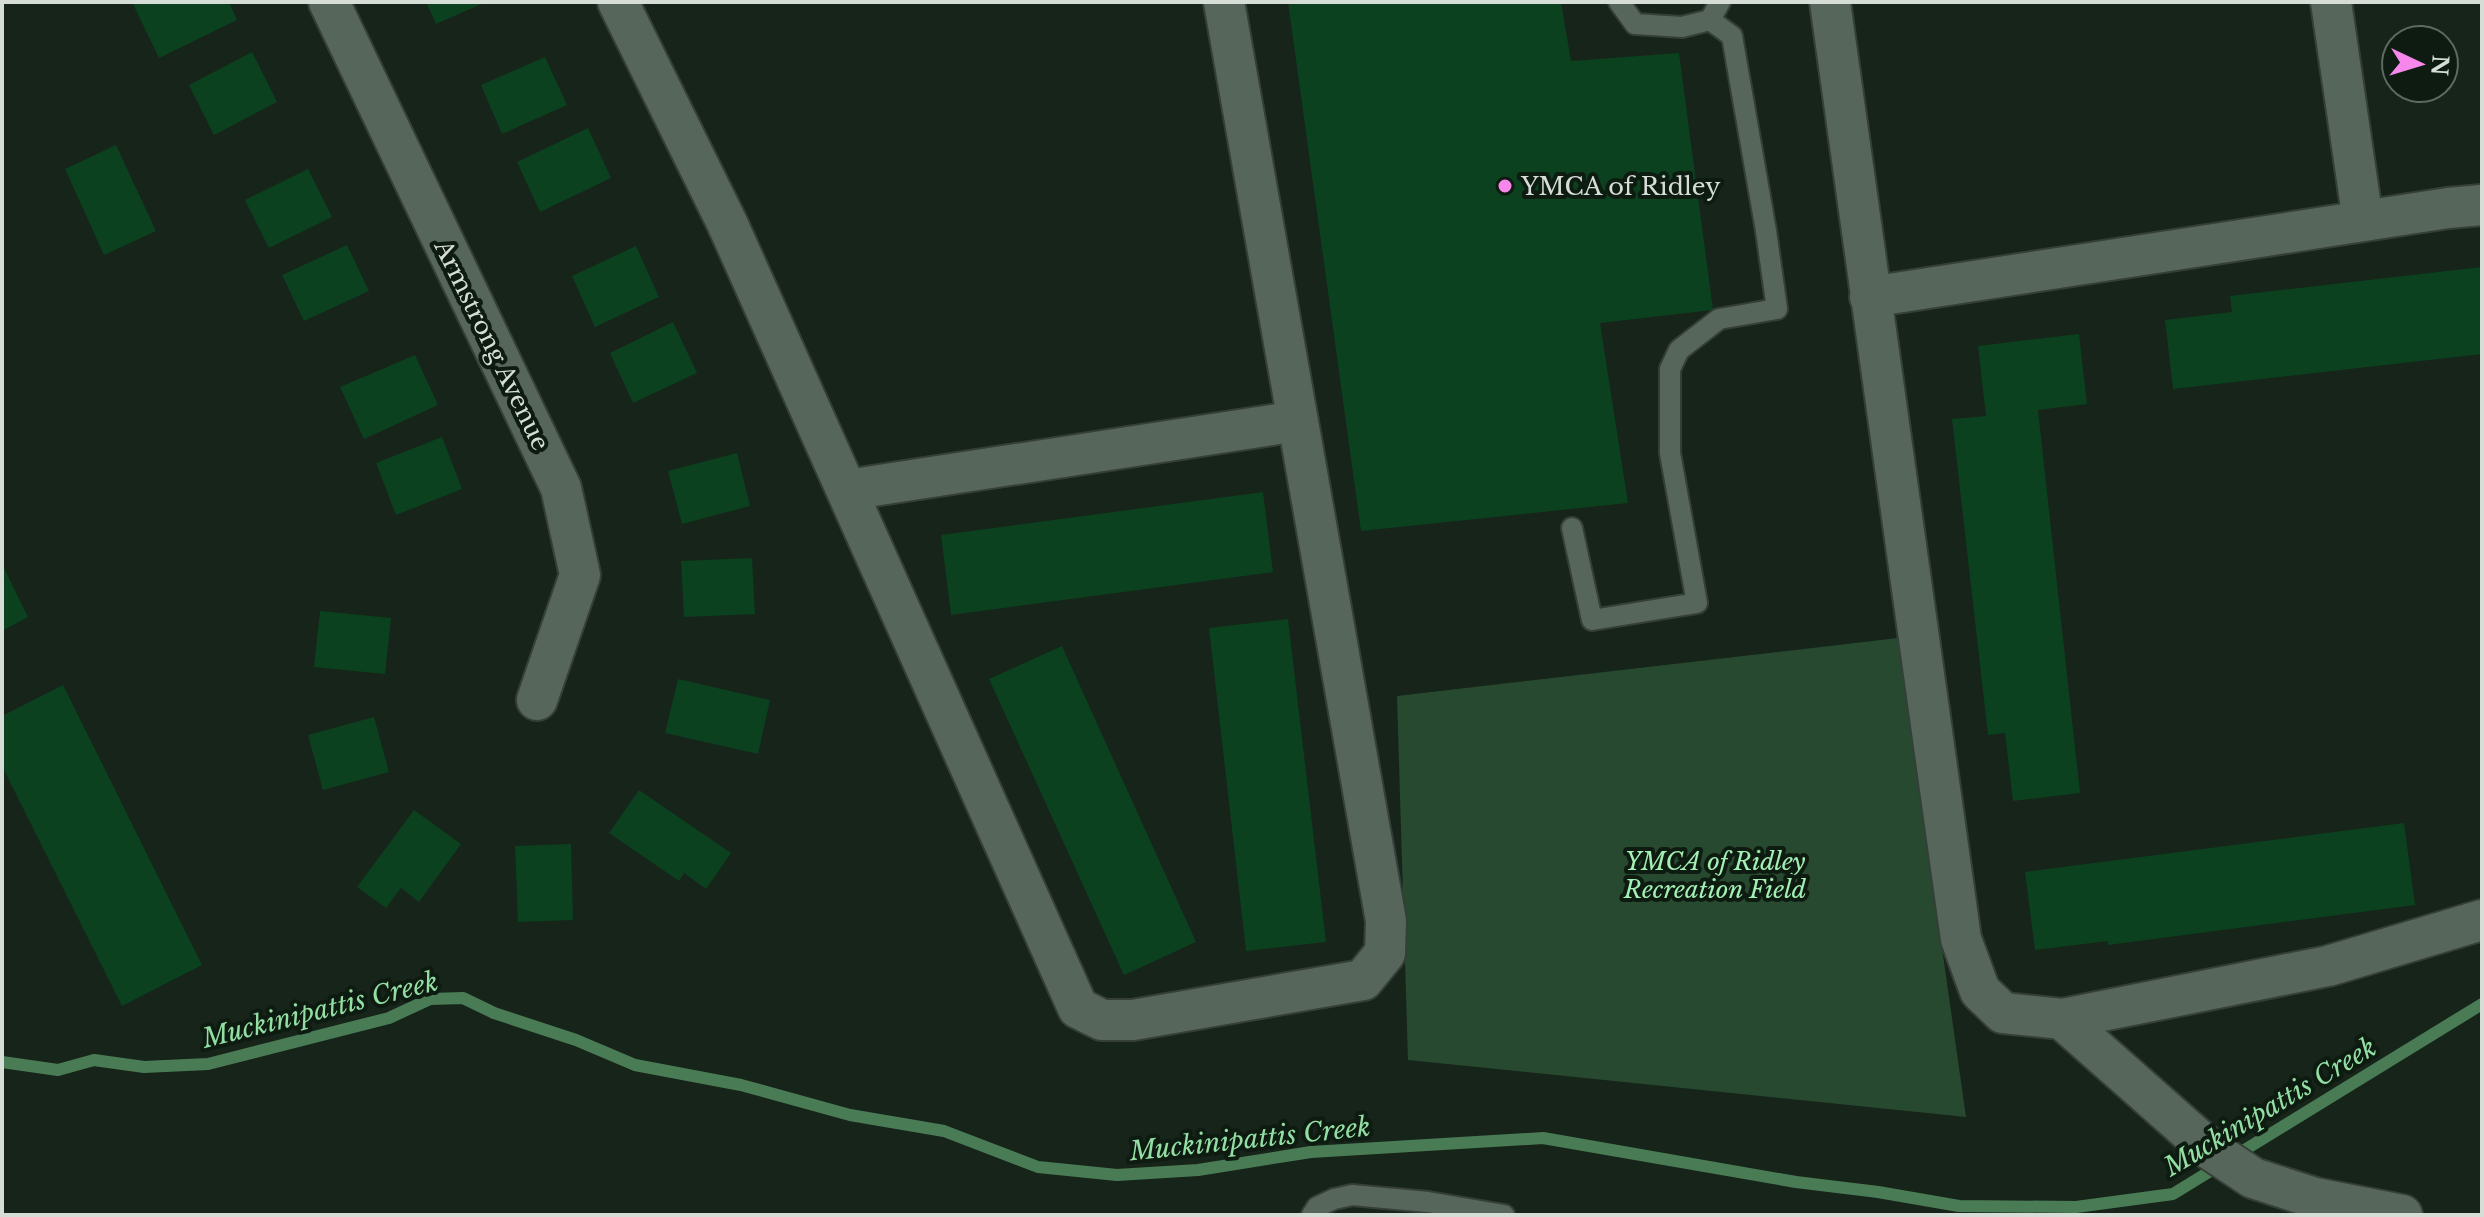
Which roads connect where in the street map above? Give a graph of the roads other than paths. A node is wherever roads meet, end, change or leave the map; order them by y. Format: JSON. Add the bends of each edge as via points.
{"nodes":[{"id":1,"x":329,"y":2,"type":"edge"},
{"id":2,"x":618,"y":2,"type":"edge"},
{"id":3,"x":1224,"y":2,"type":"edge"},
{"id":4,"x":1619,"y":2,"type":"edge"},
{"id":5,"x":1830,"y":2,"type":"edge"},
{"id":6,"x":2331,"y":2,"type":"edge"},
{"id":7,"x":1715,"y":11,"type":"edge"},
{"id":8,"x":2482,"y":205,"type":"edge"},
{"id":9,"x":2363,"y":221,"type":"junction"},
{"id":10,"x":1870,"y":297,"type":"junction"},
{"id":11,"x":1298,"y":421,"type":"junction"},
{"id":12,"x":847,"y":490,"type":"junction"},
{"id":13,"x":1572,"y":528,"type":"dead end"},
{"id":14,"x":537,"y":700,"type":"dead end"},
{"id":15,"x":2482,"y":920,"type":"edge"},
{"id":16,"x":2062,"y":1019,"type":"junction"},
{"id":17,"x":1312,"y":1215,"type":"edge"},
{"id":18,"x":1504,"y":1215,"type":"edge"},
{"id":19,"x":2402,"y":1215,"type":"edge"}],
"edges":[{"from":1,"to":14,"type":"street","name":"Armstrong Avenue","via":[[561,488],[580,575]]},
{"from":2,"to":12,"type":"street","via":[[727,223]]},
{"from":3,"to":11,"type":"street"},
{"from":4,"to":7,"type":"lane","via":[[1635,24],[1682,27]]},
{"from":5,"to":10,"type":"street"},
{"from":6,"to":9,"type":"street"},
{"from":7,"to":13,"type":"lane","via":[[1732,36],[1777,309],[1719,319],[1679,350],[1670,369],[1670,453],[1697,603],[1592,620]]},
{"from":8,"to":9,"type":"street"},
{"from":9,"to":10,"type":"street"},
{"from":10,"to":16,"type":"street","via":[[1961,939],[1980,991],[2003,1013]]},
{"from":11,"to":12,"type":"street"},
{"from":11,"to":12,"type":"street","via":[[1386,921],[1385,953],[1363,980],[1133,1020],[1102,1020],[1078,1008]]},
{"from":15,"to":16,"type":"street","via":[[2328,966]]},
{"from":16,"to":19,"type":"street","via":[[2208,1148],[2253,1178],[2315,1198]]},
{"from":17,"to":18,"type":"lane","via":[[1317,1207],[1352,1195]]}]}
